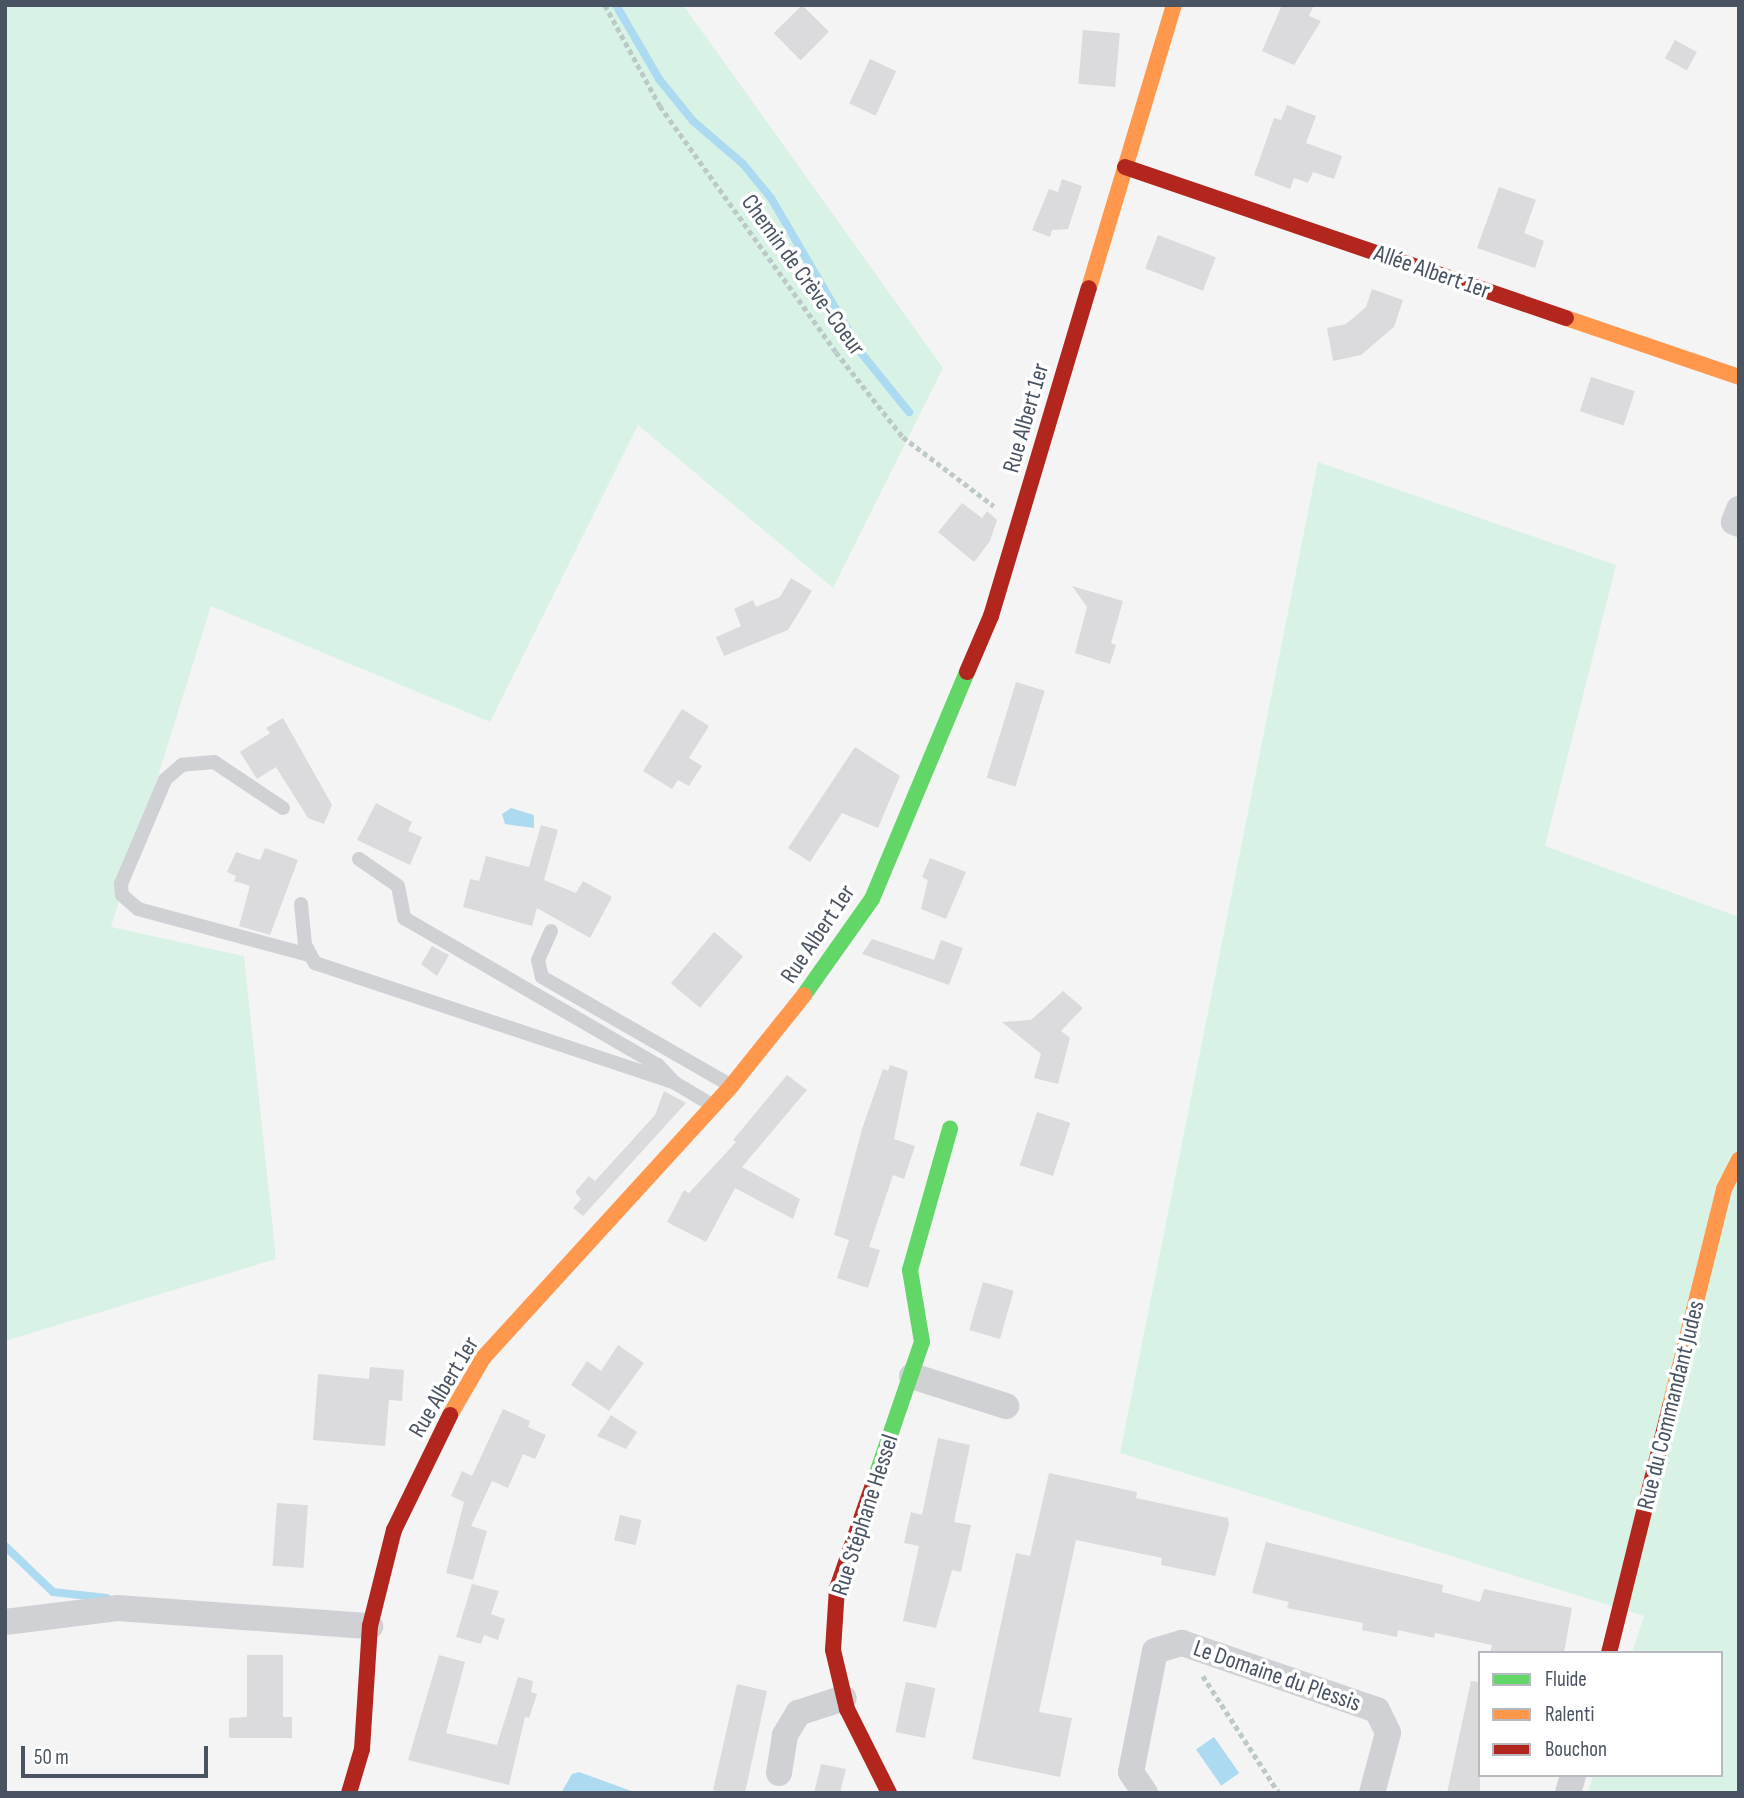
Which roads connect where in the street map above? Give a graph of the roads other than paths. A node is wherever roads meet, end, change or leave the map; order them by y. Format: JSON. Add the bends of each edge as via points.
{"nodes":[{"id":1,"x":1174,"y":5,"type":"edge"},
{"id":2,"x":1125,"y":167,"type":"junction"},
{"id":3,"x":1739,"y":377,"type":"edge"},
{"id":4,"x":1739,"y":509,"type":"edge"},
{"id":5,"x":1739,"y":524,"type":"edge"},
{"id":6,"x":283,"y":808,"type":"dead end"},
{"id":7,"x":359,"y":859,"type":"dead end"},
{"id":8,"x":301,"y":904,"type":"dead end"},
{"id":9,"x":551,"y":931,"type":"dead end"},
{"id":10,"x":308,"y":955,"type":"junction"},
{"id":11,"x":675,"y":1083,"type":"junction"},
{"id":12,"x":732,"y":1085,"type":"junction"},
{"id":13,"x":713,"y":1106,"type":"junction"},
{"id":14,"x":950,"y":1129,"type":"dead end"},
{"id":15,"x":1739,"y":1160,"type":"edge"},
{"id":16,"x":912,"y":1376,"type":"junction"},
{"id":17,"x":1006,"y":1406,"type":"dead end"},
{"id":18,"x":5,"y":1622,"type":"edge"},
{"id":19,"x":370,"y":1626,"type":"junction"},
{"id":20,"x":1609,"y":1651,"type":"edge"},
{"id":21,"x":844,"y":1698,"type":"junction"},
{"id":22,"x":779,"y":1773,"type":"dead end"},
{"id":23,"x":349,"y":1793,"type":"edge"},
{"id":24,"x":889,"y":1793,"type":"edge"},
{"id":25,"x":1145,"y":1793,"type":"edge"},
{"id":26,"x":1372,"y":1793,"type":"edge"}],
"edges":[{"from":1,"to":2,"type":"street","name":"Rue Albert 1er"},
{"from":2,"to":3,"type":"street","name":"Allée Albert 1er"},
{"from":2,"to":12,"type":"street","name":"Rue Albert 1er","via":[[991,616],[872,899],[829,964]]},
{"from":4,"to":5,"type":"street","via":[[1734,522]]},
{"from":6,"to":10,"type":"lane","via":[[214,762],[182,765],[165,780],[121,884],[122,895],[138,909]]},
{"from":7,"to":11,"type":"lane","via":[[398,886],[404,918],[658,1065]]},
{"from":8,"to":10,"type":"lane"},
{"from":9,"to":12,"type":"lane","via":[[538,960],[542,977]]},
{"from":10,"to":11,"type":"lane","via":[[315,963]]},
{"from":11,"to":13,"type":"lane"},
{"from":12,"to":13,"type":"street","name":"Rue Albert 1er"},
{"from":13,"to":19,"type":"street","name":"Rue Albert 1er","via":[[483,1358],[438,1435],[394,1530]]},
{"from":14,"to":16,"type":"street","name":"Rue Stéphane Hessel","via":[[910,1270],[922,1342]]},
{"from":15,"to":20,"type":"street","name":"Rue du Commandant Judes","via":[[1724,1189]]},
{"from":16,"to":17,"type":"street"},
{"from":16,"to":21,"type":"street","name":"Rue Stéphane Hessel","via":[[837,1588],[833,1650]]},
{"from":18,"to":19,"type":"street","via":[[117,1608]]},
{"from":19,"to":23,"type":"street","name":"Rue Albert 1er","via":[[362,1749]]},
{"from":21,"to":22,"type":"street","via":[[798,1713],[785,1735]]},
{"from":21,"to":24,"type":"street","name":"Rue Stéphane Hessel"},
{"from":25,"to":26,"type":"street","name":"Le Domaine du Plessis","via":[[1131,1772],[1155,1651],[1182,1643],[1377,1710],[1388,1733]]}]}
